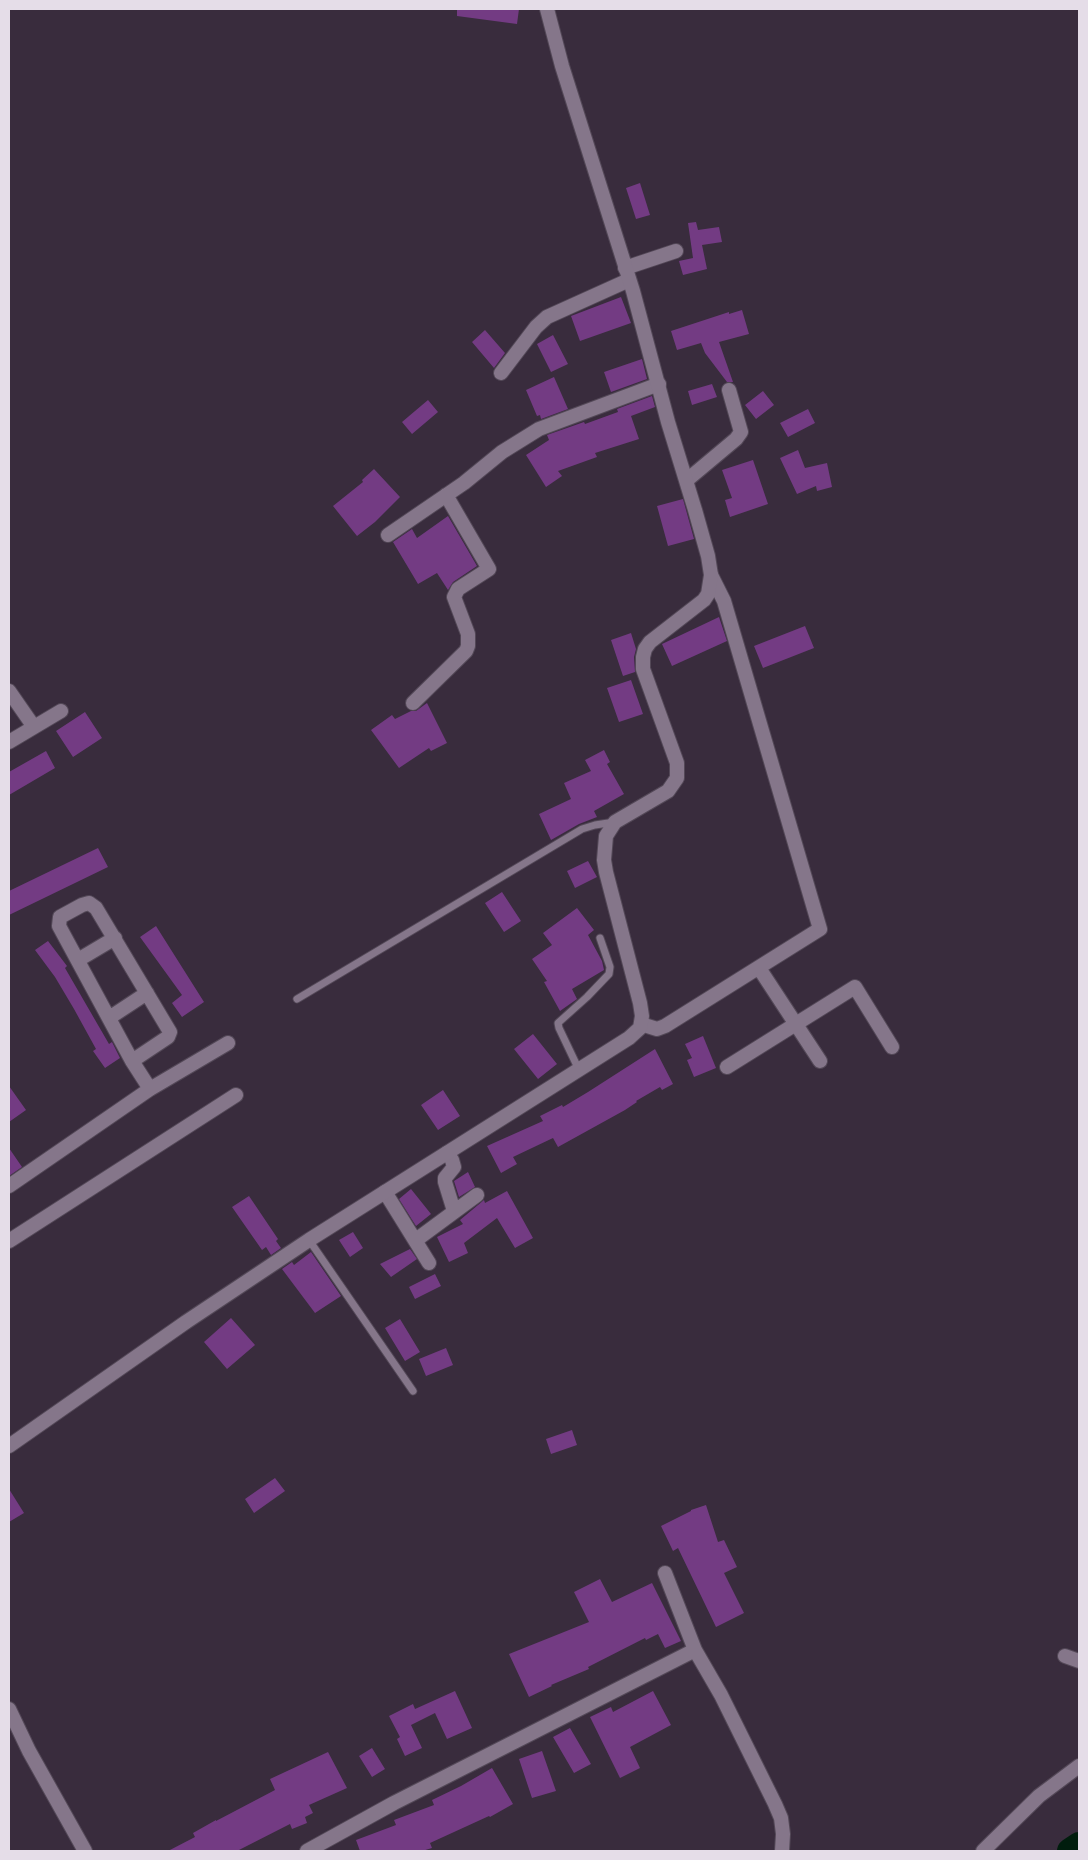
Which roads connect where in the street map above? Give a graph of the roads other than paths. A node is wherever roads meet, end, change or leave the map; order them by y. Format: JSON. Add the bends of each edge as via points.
{"nodes":[{"id":1,"x":548,"y":9,"type":"edge"},
{"id":2,"x":676,"y":250,"type":"dead end"},
{"id":3,"x":627,"y":274,"type":"junction"},
{"id":4,"x":501,"y":373,"type":"dead end"},
{"id":5,"x":658,"y":384,"type":"junction"},
{"id":6,"x":729,"y":390,"type":"dead end"},
{"id":7,"x":687,"y":480,"type":"junction"},
{"id":8,"x":446,"y":495,"type":"junction"},
{"id":9,"x":388,"y":535,"type":"dead end"},
{"id":10,"x":711,"y":575,"type":"junction"},
{"id":11,"x":9,"y":691,"type":"edge"},
{"id":12,"x":413,"y":703,"type":"dead end"},
{"id":13,"x":61,"y":711,"type":"dead end"},
{"id":14,"x":34,"y":727,"type":"junction"},
{"id":15,"x":9,"y":742,"type":"edge"},
{"id":16,"x":615,"y":822,"type":"junction"},
{"id":17,"x":115,"y":938,"type":"junction"},
{"id":18,"x":600,"y":938,"type":"dead end"},
{"id":19,"x":78,"y":960,"type":"junction"},
{"id":20,"x":759,"y":968,"type":"junction"},
{"id":21,"x":148,"y":993,"type":"junction"},
{"id":22,"x":297,"y":999,"type":"dead end"},
{"id":23,"x":109,"y":1018,"type":"junction"},
{"id":24,"x":641,"y":1024,"type":"junction"},
{"id":25,"x":796,"y":1024,"type":"junction"},
{"id":26,"x":228,"y":1043,"type":"dead end"},
{"id":27,"x":892,"y":1047,"type":"dead end"},
{"id":28,"x":132,"y":1061,"type":"junction"},
{"id":29,"x":820,"y":1061,"type":"dead end"},
{"id":30,"x":727,"y":1067,"type":"dead end"},
{"id":31,"x":579,"y":1070,"type":"junction"},
{"id":32,"x":150,"y":1089,"type":"junction"},
{"id":33,"x":236,"y":1095,"type":"dead end"},
{"id":34,"x":447,"y":1153,"type":"junction"},
{"id":35,"x":9,"y":1186,"type":"edge"},
{"id":36,"x":386,"y":1192,"type":"junction"},
{"id":37,"x":477,"y":1195,"type":"dead end"},
{"id":38,"x":454,"y":1211,"type":"junction"},
{"id":39,"x":309,"y":1240,"type":"junction"},
{"id":40,"x":416,"y":1240,"type":"junction"},
{"id":41,"x":9,"y":1241,"type":"edge"},
{"id":42,"x":429,"y":1263,"type":"dead end"},
{"id":43,"x":413,"y":1391,"type":"dead end"},
{"id":44,"x":9,"y":1446,"type":"edge"},
{"id":45,"x":665,"y":1572,"type":"dead end"},
{"id":46,"x":695,"y":1650,"type":"junction"},
{"id":47,"x":1065,"y":1656,"type":"dead end"},
{"id":48,"x":1079,"y":1661,"type":"edge"},
{"id":49,"x":9,"y":1709,"type":"edge"},
{"id":50,"x":1079,"y":1766,"type":"edge"},
{"id":51,"x":85,"y":1851,"type":"edge"},
{"id":52,"x":307,"y":1851,"type":"edge"},
{"id":53,"x":782,"y":1851,"type":"edge"},
{"id":54,"x":983,"y":1851,"type":"edge"}],
"edges":[{"from":1,"to":3,"type":"street","via":[[562,66]]},
{"from":2,"to":3,"type":"street"},
{"from":3,"to":4,"type":"street","via":[[547,317]]},
{"from":3,"to":5,"type":"street"},
{"from":5,"to":7,"type":"street"},
{"from":5,"to":8,"type":"street","via":[[540,429],[502,452]]},
{"from":6,"to":7,"type":"street","via":[[741,432]]},
{"from":7,"to":10,"type":"street"},
{"from":8,"to":9,"type":"street"},
{"from":8,"to":12,"type":"street","via":[[490,569],[458,588],[454,596],[468,634],[466,651]]},
{"from":10,"to":16,"type":"street","via":[[704,600],[650,642],[643,657],[644,669],[677,764],[676,778],[668,791]]},
{"from":10,"to":20,"type":"street","via":[[724,601],[820,929]]},
{"from":11,"to":14,"type":"street"},
{"from":13,"to":14,"type":"street"},
{"from":14,"to":15,"type":"street"},
{"from":16,"to":22,"type":"lane","via":[[582,829]]},
{"from":16,"to":24,"type":"street","via":[[606,836],[604,860],[640,1003]]},
{"from":17,"to":19,"type":"street"},
{"from":17,"to":19,"type":"street","via":[[93,905],[82,905],[60,917],[59,926]]},
{"from":17,"to":21,"type":"street"},
{"from":18,"to":31,"type":"lane","via":[[610,967],[609,974],[558,1025]]},
{"from":19,"to":23,"type":"street"},
{"from":20,"to":24,"type":"street","via":[[665,1026],[657,1029]]},
{"from":20,"to":25,"type":"street"},
{"from":21,"to":23,"type":"street"},
{"from":21,"to":28,"type":"street","via":[[170,1032],[168,1037]]},
{"from":23,"to":28,"type":"street"},
{"from":24,"to":31,"type":"street","via":[[629,1038]]},
{"from":25,"to":27,"type":"street","via":[[855,987]]},
{"from":25,"to":29,"type":"street"},
{"from":25,"to":30,"type":"street"},
{"from":26,"to":32,"type":"street"},
{"from":28,"to":32,"type":"street"},
{"from":31,"to":34,"type":"street"},
{"from":32,"to":35,"type":"street"},
{"from":33,"to":41,"type":"street"},
{"from":34,"to":36,"type":"street"},
{"from":34,"to":38,"type":"street","via":[[454,1166],[445,1182]]},
{"from":36,"to":39,"type":"street"},
{"from":36,"to":40,"type":"street"},
{"from":37,"to":38,"type":"street"},
{"from":38,"to":40,"type":"street"},
{"from":39,"to":43,"type":"lane"},
{"from":39,"to":44,"type":"street"},
{"from":40,"to":42,"type":"street"},
{"from":45,"to":46,"type":"street"},
{"from":46,"to":52,"type":"street","via":[[394,1803]]},
{"from":46,"to":53,"type":"street","via":[[721,1694],[776,1804],[781,1818]]},
{"from":47,"to":48,"type":"street"},
{"from":49,"to":51,"type":"street"},
{"from":50,"to":54,"type":"street","via":[[1039,1796]]}]}
